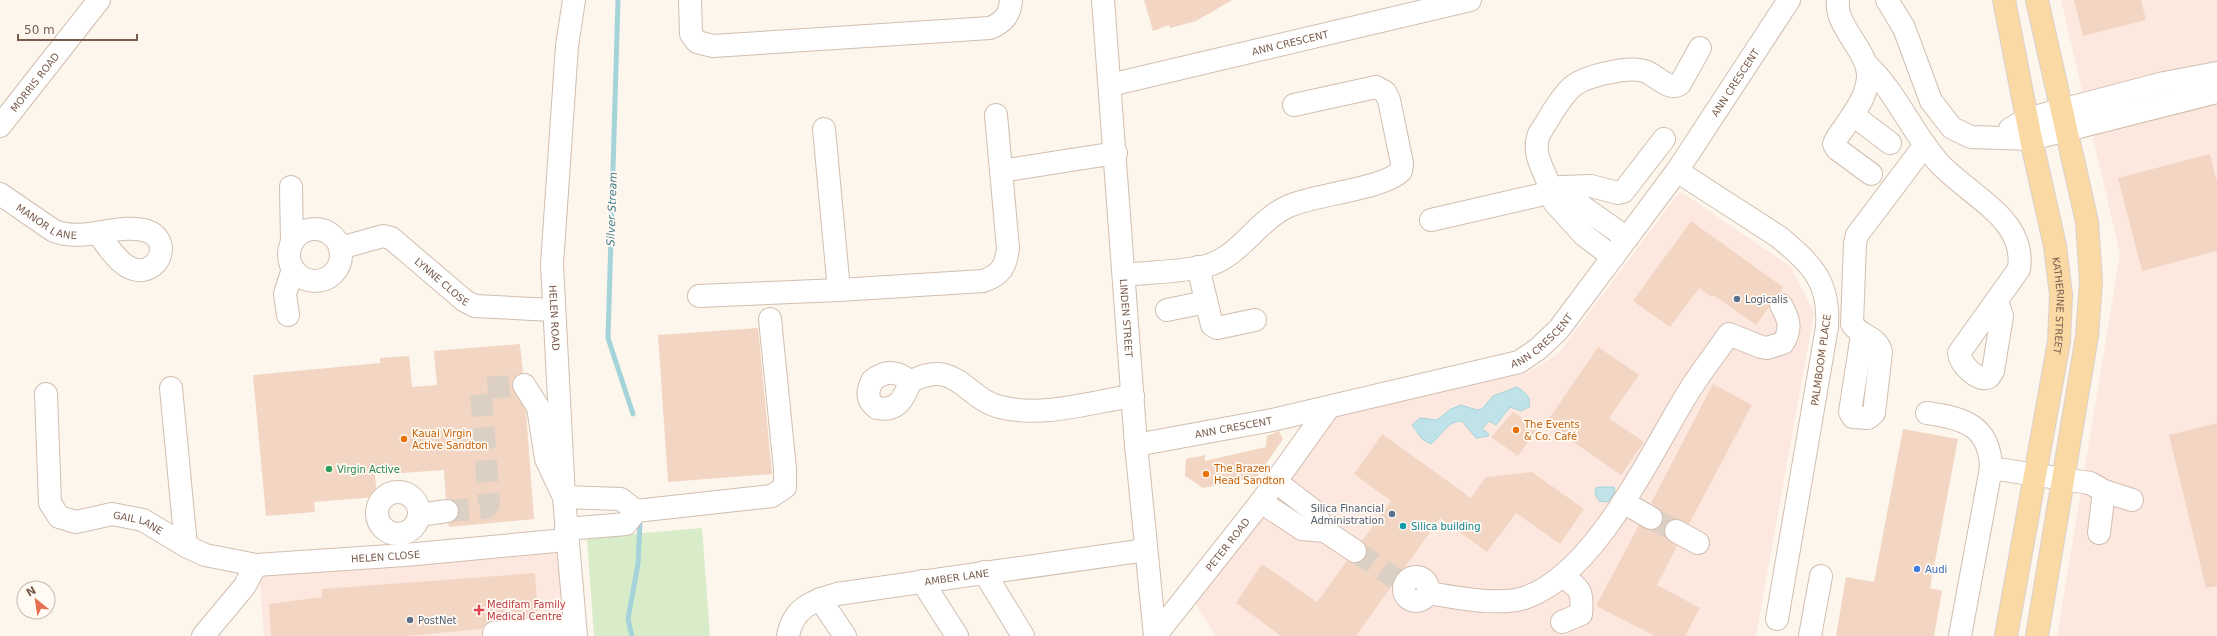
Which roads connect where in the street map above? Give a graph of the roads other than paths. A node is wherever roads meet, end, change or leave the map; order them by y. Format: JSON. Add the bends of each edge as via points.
{"nodes":[{"id":1,"x":99,"y":0,"type":"edge"},
{"id":2,"x":574,"y":0,"type":"edge"},
{"id":3,"x":690,"y":0,"type":"edge"},
{"id":4,"x":1011,"y":0,"type":"edge"},
{"id":5,"x":1103,"y":0,"type":"edge"},
{"id":6,"x":1470,"y":0,"type":"edge"},
{"id":7,"x":1789,"y":0,"type":"edge"},
{"id":8,"x":1838,"y":0,"type":"edge"},
{"id":9,"x":1887,"y":0,"type":"edge"},
{"id":10,"x":2004,"y":0,"type":"edge"},
{"id":11,"x":2037,"y":0,"type":"edge"},
{"id":12,"x":1414,"y":6,"type":"edge"},
{"id":13,"x":1700,"y":48,"type":"dead end"},
{"id":14,"x":1867,"y":65,"type":"junction"},
{"id":15,"x":2217,"y":73,"type":"edge"},
{"id":16,"x":1110,"y":85,"type":"junction"},
{"id":17,"x":2217,"y":92,"type":"edge"},
{"id":18,"x":1294,"y":105,"type":"dead end"},
{"id":19,"x":1853,"y":114,"type":"junction"},
{"id":20,"x":996,"y":115,"type":"dead end"},
{"id":21,"x":2064,"y":120,"type":"junction"},
{"id":22,"x":0,"y":126,"type":"edge"},
{"id":23,"x":824,"y":129,"type":"dead end"},
{"id":24,"x":2029,"y":129,"type":"junction"},
{"id":25,"x":1664,"y":139,"type":"dead end"},
{"id":26,"x":1890,"y":143,"type":"dead end"},
{"id":27,"x":1925,"y":145,"type":"junction"},
{"id":28,"x":1116,"y":153,"type":"junction"},
{"id":29,"x":1001,"y":171,"type":"junction"},
{"id":30,"x":1677,"y":171,"type":"junction"},
{"id":31,"x":1871,"y":174,"type":"dead end"},
{"id":32,"x":291,"y":188,"type":"dead end"},
{"id":33,"x":1554,"y":192,"type":"junction"},
{"id":34,"x":0,"y":194,"type":"edge"},
{"id":35,"x":1431,"y":220,"type":"dead end"},
{"id":36,"x":98,"y":234,"type":"dead end"},
{"id":37,"x":1627,"y":238,"type":"junction"},
{"id":38,"x":292,"y":242,"type":"junction"},
{"id":39,"x":340,"y":248,"type":"junction"},
{"id":40,"x":1613,"y":257,"type":"junction"},
{"id":41,"x":1198,"y":268,"type":"junction"},
{"id":42,"x":293,"y":269,"type":"junction"},
{"id":43,"x":1125,"y":275,"type":"junction"},
{"id":44,"x":839,"y":290,"type":"junction"},
{"id":45,"x":699,"y":296,"type":"dead end"},
{"id":46,"x":1997,"y":301,"type":"dead end"},
{"id":47,"x":1206,"y":302,"type":"junction"},
{"id":48,"x":1781,"y":305,"type":"dead end"},
{"id":49,"x":553,"y":310,"type":"junction"},
{"id":50,"x":1167,"y":310,"type":"dead end"},
{"id":51,"x":288,"y":315,"type":"dead end"},
{"id":52,"x":770,"y":318,"type":"dead end"},
{"id":53,"x":1255,"y":320,"type":"dead end"},
{"id":54,"x":1862,"y":335,"type":"dead end"},
{"id":55,"x":910,"y":382,"type":"dead end"},
{"id":56,"x":524,"y":385,"type":"dead end"},
{"id":57,"x":171,"y":388,"type":"dead end"},
{"id":58,"x":46,"y":394,"type":"dead end"},
{"id":59,"x":1133,"y":396,"type":"junction"},
{"id":60,"x":1329,"y":407,"type":"junction"},
{"id":61,"x":1927,"y":413,"type":"dead end"},
{"id":62,"x":1272,"y":420,"type":"junction"},
{"id":63,"x":1136,"y":445,"type":"junction"},
{"id":64,"x":1297,"y":449,"type":"junction"},
{"id":65,"x":1991,"y":468,"type":"junction"},
{"id":66,"x":2034,"y":475,"type":"junction"},
{"id":67,"x":2063,"y":479,"type":"junction"},
{"id":68,"x":1275,"y":481,"type":"junction"},
{"id":69,"x":2104,"y":491,"type":"junction"},
{"id":70,"x":564,"y":497,"type":"junction"},
{"id":71,"x":2132,"y":500,"type":"dead end"},
{"id":72,"x":1261,"y":502,"type":"junction"},
{"id":73,"x":1623,"y":502,"type":"junction"},
{"id":74,"x":628,"y":511,"type":"junction"},
{"id":75,"x":447,"y":512,"type":"tunnel mouth"},
{"id":76,"x":419,"y":515,"type":"junction"},
{"id":77,"x":1652,"y":518,"type":"tunnel mouth"},
{"id":78,"x":1325,"y":531,"type":"junction"},
{"id":79,"x":1676,"y":531,"type":"tunnel mouth"},
{"id":80,"x":401,"y":533,"type":"junction"},
{"id":81,"x":2099,"y":533,"type":"dead end"},
{"id":82,"x":566,"y":534,"type":"junction"},
{"id":83,"x":1698,"y":543,"type":"dead end"},
{"id":84,"x":196,"y":550,"type":"junction"},
{"id":85,"x":1146,"y":550,"type":"junction"},
{"id":86,"x":1354,"y":551,"type":"tunnel mouth"},
{"id":87,"x":405,"y":555,"type":"junction"},
{"id":88,"x":256,"y":565,"type":"junction"},
{"id":89,"x":984,"y":572,"type":"junction"},
{"id":90,"x":1821,"y":576,"type":"dead end"},
{"id":91,"x":1563,"y":578,"type":"junction"},
{"id":92,"x":922,"y":581,"type":"junction"},
{"id":93,"x":1401,"y":581,"type":"tunnel mouth"},
{"id":94,"x":820,"y":599,"type":"junction"},
{"id":95,"x":1777,"y":619,"type":"dead end"},
{"id":96,"x":1562,"y":622,"type":"dead end"},
{"id":97,"x":575,"y":632,"type":"edge"},
{"id":98,"x":497,"y":634,"type":"edge"},
{"id":99,"x":203,"y":636,"type":"edge"},
{"id":100,"x":554,"y":636,"type":"edge"},
{"id":101,"x":788,"y":636,"type":"edge"},
{"id":102,"x":845,"y":636,"type":"edge"},
{"id":103,"x":957,"y":636,"type":"edge"},
{"id":104,"x":1023,"y":636,"type":"edge"},
{"id":105,"x":1155,"y":636,"type":"edge"},
{"id":106,"x":1810,"y":636,"type":"edge"},
{"id":107,"x":1960,"y":636,"type":"edge"},
{"id":108,"x":2006,"y":636,"type":"edge"},
{"id":109,"x":2037,"y":636,"type":"edge"}],
"edges":[{"from":1,"to":22,"type":"street","name":"MORRIS ROAD"},
{"from":2,"to":49,"type":"street","name":"HELEN ROAD","via":[[567,46],[553,248]]},
{"from":3,"to":4,"type":"street","via":[[690,25],[694,38],[702,44],[722,47],[990,28],[1005,20],[1010,11]]},
{"from":5,"to":16,"type":"street","name":"LINDEN STREET"},
{"from":6,"to":12,"type":"street","name":"ANN CRESCENT"},
{"from":7,"to":30,"type":"street","name":"ANN CRESCENT"},
{"from":8,"to":14,"type":"street","via":[[1843,23]]},
{"from":9,"to":24,"type":"street","via":[[1904,28],[1926,90],[1952,128],[1964,135],[1980,138],[1993,138]]},
{"from":10,"to":24,"type":"main road","name":"KATHERINE STREET"},
{"from":11,"to":21,"type":"main road"},
{"from":12,"to":16,"type":"street","name":"ANN CRESCENT"},
{"from":13,"to":33,"type":"street","via":[[1680,84],[1676,86],[1671,87],[1648,72],[1632,69],[1585,80],[1570,89],[1536,141],[1537,154]]},
{"from":14,"to":19,"type":"street","via":[[1864,96]]},
{"from":14,"to":27,"type":"street","via":[[1880,78]]},
{"from":15,"to":21,"type":"street","via":[[2164,83]]},
{"from":16,"to":28,"type":"street","name":"LINDEN STREET"},
{"from":17,"to":21,"type":"street"},
{"from":18,"to":41,"type":"street","via":[[1376,87],[1381,90],[1389,100],[1402,163],[1401,172],[1387,181],[1290,205],[1264,222],[1227,257]]},
{"from":19,"to":26,"type":"street"},
{"from":19,"to":31,"type":"street","via":[[1835,140],[1835,146]]},
{"from":20,"to":29,"type":"street"},
{"from":21,"to":24,"type":"street"},
{"from":21,"to":67,"type":"main road","via":[[2087,222],[2091,282],[2087,336]]},
{"from":23,"to":44,"type":"street"},
{"from":24,"to":66,"type":"main road","name":"KATHERINE STREET","via":[[2055,246],[2061,295],[2059,342]]},
{"from":25,"to":33,"type":"street","via":[[1623,192],[1591,186]]},
{"from":27,"to":46,"type":"street","via":[[1943,167],[1997,213],[2010,228],[2020,256],[2019,269]]},
{"from":27,"to":54,"type":"street","via":[[1857,235],[1852,324]]},
{"from":28,"to":29,"type":"street"},
{"from":28,"to":43,"type":"street","name":"LINDEN STREET"},
{"from":29,"to":44,"type":"street","via":[[1008,248],[1004,268],[993,277],[983,281]]},
{"from":30,"to":37,"type":"street","name":"ANN CRESCENT"},
{"from":30,"to":95,"type":"street","name":"PALMBOOM PLACE","via":[[1779,237],[1793,249],[1817,275],[1828,302],[1828,327]]},
{"from":32,"to":38,"type":"street"},
{"from":33,"to":35,"type":"street"},
{"from":33,"to":37,"type":"street"},
{"from":33,"to":40,"type":"street","via":[[1584,236]]},
{"from":34,"to":36,"type":"street","name":"MANOR LANE","via":[[54,231],[68,235]]},
{"from":37,"to":40,"type":"street","name":"ANN CRESCENT"},
{"from":38,"to":39,"type":"street","via":[[304,232],[319,229],[329,233]]},
{"from":38,"to":42,"type":"street","via":[[289,252]]},
{"from":39,"to":42,"type":"street","via":[[337,268],[326,278],[304,278]]},
{"from":39,"to":49,"type":"street","name":"LYNNE CLOSE","via":[[383,236],[392,238],[464,301],[475,306]]},
{"from":40,"to":60,"type":"street","name":"ANN CRESCENT","via":[[1559,329],[1538,349],[1519,362]]},
{"from":41,"to":43,"type":"street"},
{"from":41,"to":47,"type":"street"},
{"from":42,"to":51,"type":"street","via":[[285,294]]},
{"from":43,"to":59,"type":"street","name":"LINDEN STREET"},
{"from":44,"to":45,"type":"street"},
{"from":47,"to":50,"type":"street"},
{"from":47,"to":53,"type":"street","via":[[1212,325],[1217,328]]},
{"from":48,"to":73,"type":"street","via":[[1789,323],[1789,331],[1783,343],[1761,348],[1729,334],[1690,390]]},
{"from":49,"to":70,"type":"street","name":"HELEN ROAD"},
{"from":52,"to":74,"type":"street","via":[[786,469],[785,487],[777,494],[766,497]]},
{"from":55,"to":59,"type":"street","via":[[934,375],[948,375],[998,407],[1026,412]]},
{"from":56,"to":70,"type":"street","via":[[538,407],[546,459]]},
{"from":57,"to":84,"type":"street"},
{"from":58,"to":84,"type":"street","name":"GAIL LANE","via":[[50,503],[59,517],[76,522],[112,514],[143,520]]},
{"from":59,"to":63,"type":"street","name":"LINDEN STREET"},
{"from":60,"to":62,"type":"street","name":"ANN CRESCENT"},
{"from":60,"to":64,"type":"street","name":"PETER ROAD"},
{"from":61,"to":65,"type":"street","via":[[1969,422],[1987,444]]},
{"from":62,"to":63,"type":"street","name":"ANN CRESCENT"},
{"from":62,"to":64,"type":"street","via":[[1286,429],[1296,441]]},
{"from":63,"to":85,"type":"street","name":"LINDEN STREET"},
{"from":64,"to":68,"type":"street","name":"PETER ROAD"},
{"from":65,"to":66,"type":"street"},
{"from":65,"to":107,"type":"street"},
{"from":66,"to":67,"type":"street"},
{"from":66,"to":108,"type":"main road","name":"KATHERINE STREET","via":[[2022,558]]},
{"from":67,"to":69,"type":"street","via":[[2090,483]]},
{"from":67,"to":109,"type":"main road"},
{"from":68,"to":72,"type":"street","name":"PETER ROAD"},
{"from":68,"to":78,"type":"street","via":[[1314,511]]},
{"from":69,"to":71,"type":"street"},
{"from":69,"to":81,"type":"street"},
{"from":70,"to":74,"type":"street"},
{"from":70,"to":82,"type":"street","name":"HELEN ROAD"},
{"from":72,"to":78,"type":"street","via":[[1302,529]]},
{"from":72,"to":105,"type":"street","name":"PETER ROAD"},
{"from":73,"to":77,"type":"street"},
{"from":73,"to":91,"type":"street"},
{"from":74,"to":82,"type":"street","name":"HELEN CLOSE"},
{"from":75,"to":76,"type":"street"},
{"from":76,"to":80,"type":"street","via":[[413,527]]},
{"from":76,"to":80,"type":"street","via":[[416,502],[406,493],[392,493],[386,496],[378,507],[379,521],[388,531]]},
{"from":78,"to":86,"type":"street"},
{"from":79,"to":83,"type":"street"},
{"from":80,"to":87,"type":"street"},
{"from":82,"to":87,"type":"street","name":"HELEN CLOSE"},
{"from":82,"to":97,"type":"street","name":"HELEN ROAD"},
{"from":84,"to":88,"type":"street","name":"HELEN CLOSE"},
{"from":85,"to":89,"type":"street","name":"AMBER LANE"},
{"from":85,"to":105,"type":"street","name":"LINDEN STREET"},
{"from":87,"to":88,"type":"street","name":"HELEN CLOSE"},
{"from":88,"to":99,"type":"street","via":[[244,587]]},
{"from":89,"to":92,"type":"street","name":"AMBER LANE"},
{"from":89,"to":104,"type":"street"},
{"from":90,"to":106,"type":"street"},
{"from":91,"to":93,"type":"street","via":[[1526,598],[1507,601],[1428,593],[1427,585],[1422,579],[1415,577]]},
{"from":91,"to":96,"type":"street","via":[[1577,586],[1582,598],[1581,614]]},
{"from":92,"to":94,"type":"street","name":"AMBER LANE"},
{"from":92,"to":103,"type":"street"},
{"from":94,"to":101,"type":"street","name":"AMBER LANE","via":[[806,606],[795,616]]},
{"from":94,"to":102,"type":"street"},
{"from":97,"to":98,"type":"street","via":[[559,626]]},
{"from":97,"to":100,"type":"street"}]}
